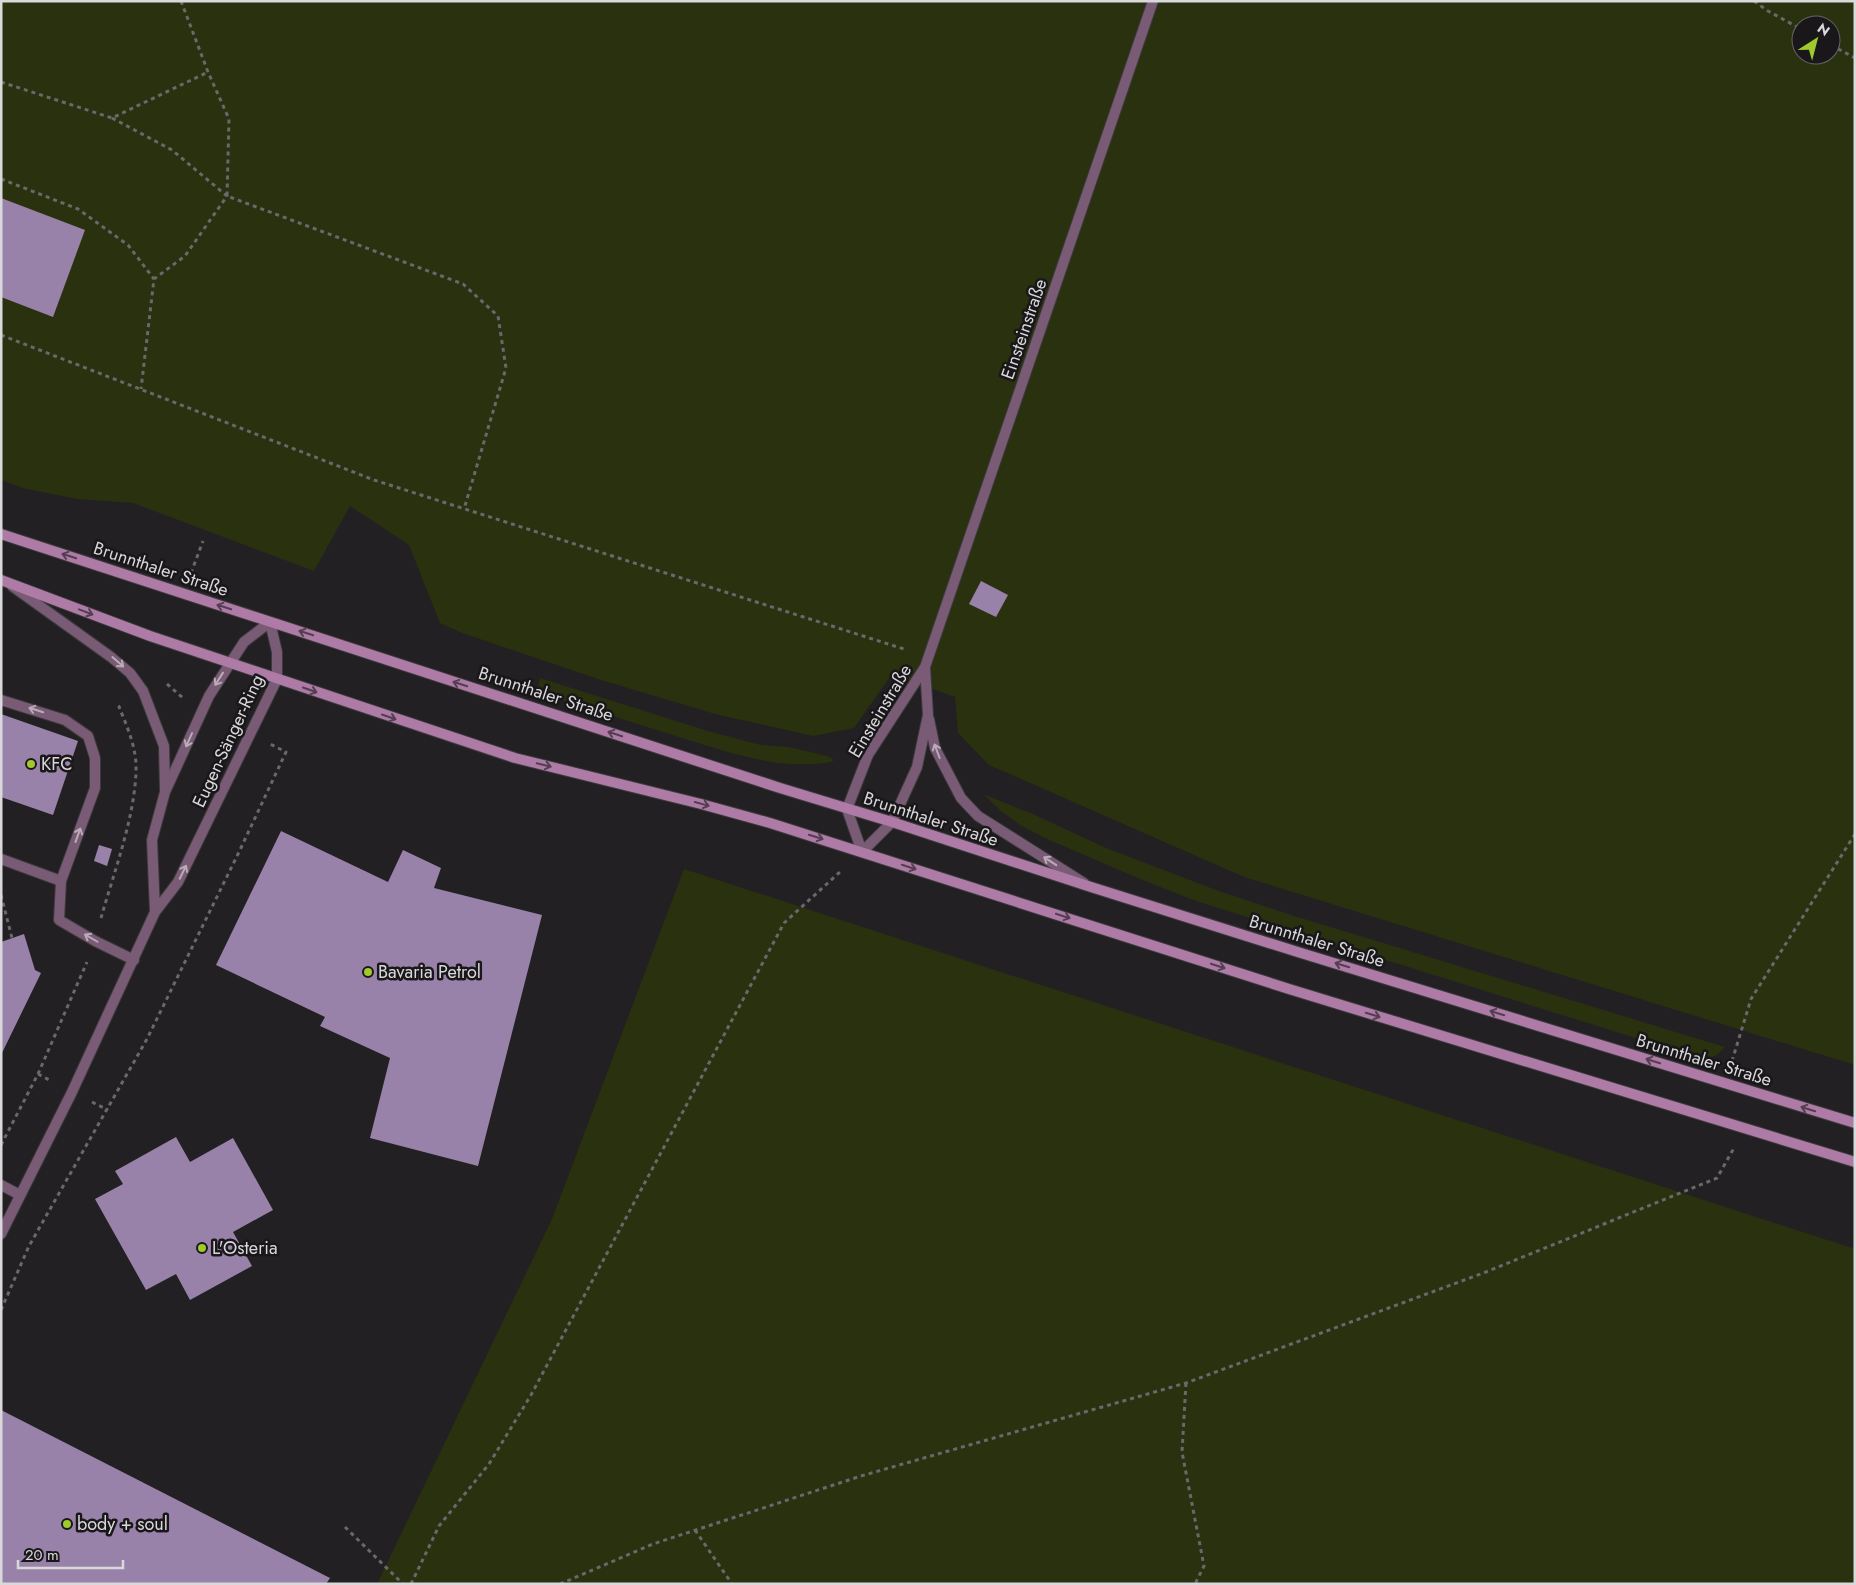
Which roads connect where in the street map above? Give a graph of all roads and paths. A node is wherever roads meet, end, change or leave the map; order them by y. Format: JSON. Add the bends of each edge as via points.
{"nodes":[{"id":1,"x":181,"y":1,"type":"edge"},
{"id":2,"x":1153,"y":1,"type":"edge"},
{"id":3,"x":1754,"y":1,"type":"edge"},
{"id":4,"x":1791,"y":24,"type":"edge"},
{"id":5,"x":1841,"y":50,"type":"edge"},
{"id":6,"x":1855,"y":58,"type":"edge"},
{"id":7,"x":208,"y":72,"type":"junction"},
{"id":8,"x":1,"y":82,"type":"edge"},
{"id":9,"x":112,"y":118,"type":"junction"},
{"id":10,"x":1,"y":179,"type":"edge"},
{"id":11,"x":226,"y":196,"type":"junction"},
{"id":12,"x":154,"y":279,"type":"junction"},
{"id":13,"x":1,"y":335,"type":"edge"},
{"id":14,"x":140,"y":389,"type":"junction"},
{"id":15,"x":464,"y":509,"type":"junction"},
{"id":16,"x":1,"y":534,"type":"edge"},
{"id":17,"x":4,"y":581,"type":"edge"},
{"id":18,"x":270,"y":622,"type":"junction"},
{"id":19,"x":929,"y":656,"type":"junction"},
{"id":20,"x":229,"y":663,"type":"junction"},
{"id":21,"x":926,"y":667,"type":"junction"},
{"id":22,"x":277,"y":679,"type":"junction"},
{"id":23,"x":143,"y":691,"type":"junction"},
{"id":24,"x":1,"y":700,"type":"edge"},
{"id":25,"x":928,"y":716,"type":"junction"},
{"id":26,"x":286,"y":752,"type":"dead end"},
{"id":27,"x":165,"y":792,"type":"junction"},
{"id":28,"x":847,"y":809,"type":"junction"},
{"id":29,"x":892,"y":822,"type":"junction"},
{"id":30,"x":1855,"y":834,"type":"edge"},
{"id":31,"x":862,"y":852,"type":"junction"},
{"id":32,"x":1,"y":858,"type":"edge"},
{"id":33,"x":61,"y":881,"type":"junction"},
{"id":34,"x":1091,"y":887,"type":"junction"},
{"id":35,"x":1,"y":896,"type":"edge"},
{"id":36,"x":155,"y":912,"type":"junction"},
{"id":37,"x":12,"y":938,"type":"dead end"},
{"id":38,"x":95,"y":941,"type":"junction"},
{"id":39,"x":134,"y":960,"type":"junction"},
{"id":40,"x":1738,"y":1039,"type":"dead end"},
{"id":41,"x":1855,"y":1123,"type":"edge"},
{"id":42,"x":1745,"y":1129,"type":"junction"},
{"id":43,"x":1,"y":1144,"type":"edge"},
{"id":44,"x":1855,"y":1162,"type":"edge"},
{"id":45,"x":1,"y":1185,"type":"edge"},
{"id":46,"x":20,"y":1195,"type":"junction"},
{"id":47,"x":1,"y":1234,"type":"edge"},
{"id":48,"x":1,"y":1310,"type":"edge"},
{"id":49,"x":1186,"y":1383,"type":"junction"},
{"id":50,"x":344,"y":1527,"type":"dead end"},
{"id":51,"x":695,"y":1530,"type":"junction"},
{"id":52,"x":404,"y":1584,"type":"edge"},
{"id":53,"x":411,"y":1584,"type":"edge"},
{"id":54,"x":560,"y":1584,"type":"edge"},
{"id":55,"x":732,"y":1584,"type":"edge"},
{"id":56,"x":1195,"y":1584,"type":"edge"}],
"edges":[{"from":1,"to":7,"type":"path"},
{"from":2,"to":19,"type":"street","name":"Einsteinstraße"},
{"from":3,"to":4,"type":"path"},
{"from":5,"to":6,"type":"path"},
{"from":7,"to":9,"type":"path"},
{"from":7,"to":11,"type":"path","via":[[229,119]]},
{"from":8,"to":9,"type":"path"},
{"from":9,"to":11,"type":"path","via":[[172,150]]},
{"from":10,"to":12,"type":"path","via":[[78,209],[128,244]]},
{"from":11,"to":12,"type":"path","via":[[185,256]]},
{"from":11,"to":15,"type":"path","via":[[463,284],[498,316],[506,368]]},
{"from":12,"to":14,"type":"path"},
{"from":13,"to":14,"type":"path"},
{"from":14,"to":15,"type":"path","via":[[374,480]]},
{"from":15,"to":19,"type":"path"},
{"from":18,"to":16,"type":"main road","name":"Brunnthaler Straße","one_way":true},
{"from":17,"to":20,"type":"main road","one_way":true},
{"from":17,"to":23,"type":"street","name":"Eugen-Sänger-Ring","one_way":true,"via":[[111,657],[130,673]]},
{"from":18,"to":20,"type":"street","name":"Eugen-Sänger-Ring","via":[[244,642]]},
{"from":18,"to":22,"type":"street","name":"Eugen-Sänger-Ring","via":[[277,652]]},
{"from":28,"to":18,"type":"main road","name":"Brunnthaler Straße","one_way":true},
{"from":19,"to":21,"type":"street","name":"Einsteinstraße"},
{"from":20,"to":22,"type":"main road"},
{"from":20,"to":27,"type":"street","name":"Eugen-Sänger-Ring","one_way":true,"via":[[209,696]]},
{"from":21,"to":25,"type":"street","name":"Einsteinstraße"},
{"from":21,"to":28,"type":"street","name":"Einsteinstraße","via":[[868,755]]},
{"from":22,"to":31,"type":"main road","one_way":true,"via":[[515,758],[701,804]]},
{"from":36,"to":22,"type":"street","name":"Eugen-Sänger-Ring","one_way":true,"via":[[178,882]]},
{"from":23,"to":27,"type":"street","name":"Eugen-Sänger-Ring","via":[[164,746]]},
{"from":23,"to":38,"type":"path","via":[[120,707],[137,768],[132,811]]},
{"from":33,"to":24,"type":"street","one_way":true,"via":[[95,788],[95,758],[88,736],[65,720]]},
{"from":25,"to":29,"type":"street","name":"Einsteinstraße","via":[[917,767]]},
{"from":34,"to":25,"type":"street","name":"Einsteinstraße","one_way":true,"via":[[978,816],[960,798],[935,748]]},
{"from":26,"to":48,"type":"path","via":[[147,1039],[29,1246]]},
{"from":27,"to":36,"type":"street","name":"Eugen-Sänger-Ring","via":[[152,840]]},
{"from":28,"to":29,"type":"main road","name":"Brunnthaler Straße"},
{"from":28,"to":31,"type":"street"},
{"from":29,"to":31,"type":"street","name":"Einsteinstraße"},
{"from":29,"to":34,"type":"main road","name":"Brunnthaler Straße"},
{"from":30,"to":40,"type":"path","via":[[1751,999]]},
{"from":31,"to":42,"type":"main road","one_way":true,"via":[[1289,989]]},
{"from":31,"to":53,"type":"path","via":[[784,923],[531,1395],[489,1464],[439,1526]]},
{"from":32,"to":33,"type":"street"},
{"from":38,"to":33,"type":"street","one_way":true,"via":[[59,920]]},
{"from":41,"to":34,"type":"main road","name":"Brunnthaler Straße","one_way":true},
{"from":35,"to":37,"type":"path"},
{"from":36,"to":39,"type":"street","name":"Eugen-Sänger-Ring"},
{"from":38,"to":39,"type":"street"},
{"from":38,"to":43,"type":"path","via":[[38,1074]]},
{"from":39,"to":46,"type":"street","name":"Eugen-Sänger-Ring"},
{"from":42,"to":44,"type":"main road"},
{"from":42,"to":49,"type":"path","via":[[1717,1178],[1486,1272]]},
{"from":45,"to":46,"type":"street"},
{"from":46,"to":47,"type":"street","name":"Eugen-Sänger-Ring"},
{"from":49,"to":51,"type":"path","via":[[861,1476]]},
{"from":49,"to":56,"type":"path","via":[[1182,1452],[1204,1566]]},
{"from":50,"to":52,"type":"path"},
{"from":51,"to":54,"type":"path","via":[[653,1544]]},
{"from":51,"to":55,"type":"path"}]}
